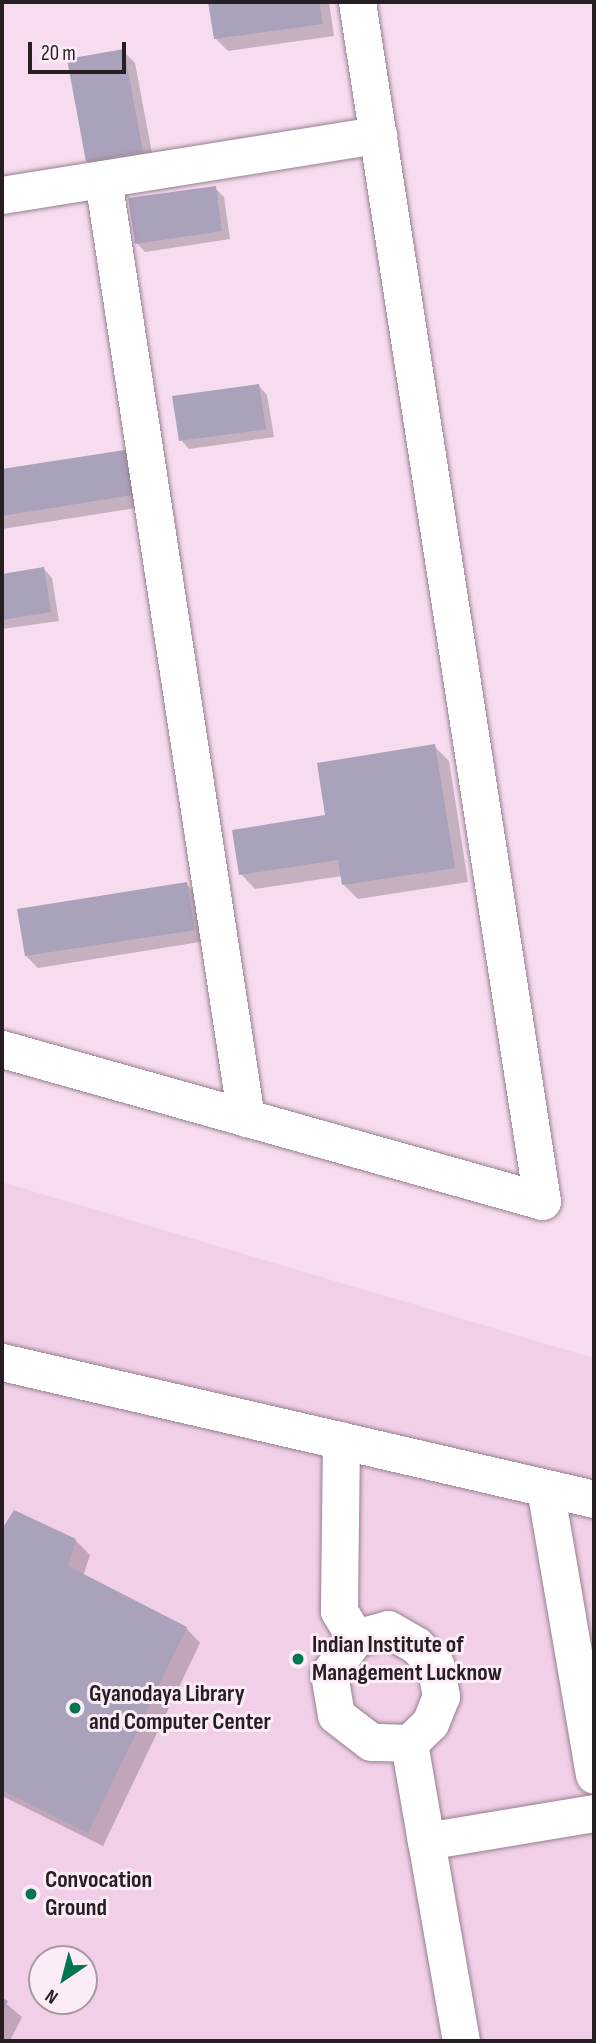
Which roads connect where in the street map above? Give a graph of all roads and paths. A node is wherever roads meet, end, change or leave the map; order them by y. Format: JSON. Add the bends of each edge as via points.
{"nodes":[{"id":1,"x":357,"y":2,"type":"edge"},
{"id":2,"x":378,"y":135,"type":"junction"},
{"id":3,"x":103,"y":179,"type":"junction"},
{"id":4,"x":2,"y":195,"type":"edge"},
{"id":5,"x":2,"y":1049,"type":"edge"},
{"id":6,"x":246,"y":1118,"type":"junction"},
{"id":7,"x":2,"y":1362,"type":"edge"},
{"id":8,"x":341,"y":1440,"type":"junction"},
{"id":9,"x":545,"y":1488,"type":"junction"},
{"id":10,"x":594,"y":1499,"type":"edge"},
{"id":11,"x":355,"y":1638,"type":"junction"},
{"id":12,"x":409,"y":1743,"type":"junction"},
{"id":13,"x":594,"y":1775,"type":"edge"},
{"id":14,"x":594,"y":1813,"type":"edge"},
{"id":15,"x":426,"y":1841,"type":"junction"},
{"id":16,"x":461,"y":2041,"type":"edge"}],
"edges":[{"from":1,"to":2,"type":"street"},
{"from":2,"to":3,"type":"street"},
{"from":2,"to":6,"type":"street","via":[[542,1201]]},
{"from":3,"to":4,"type":"street"},
{"from":3,"to":6,"type":"street"},
{"from":5,"to":6,"type":"street"},
{"from":7,"to":8,"type":"street"},
{"from":8,"to":9,"type":"street"},
{"from":8,"to":11,"type":"street","via":[[339,1611]]},
{"from":9,"to":10,"type":"street"},
{"from":9,"to":13,"type":"street"},
{"from":11,"to":12,"type":"street","via":[[329,1674],[335,1715],[371,1742]]},
{"from":11,"to":12,"type":"street","via":[[388,1629],[416,1645],[435,1665],[441,1696],[430,1723]]},
{"from":12,"to":15,"type":"street"},
{"from":14,"to":15,"type":"street"},
{"from":15,"to":16,"type":"street"}]}
